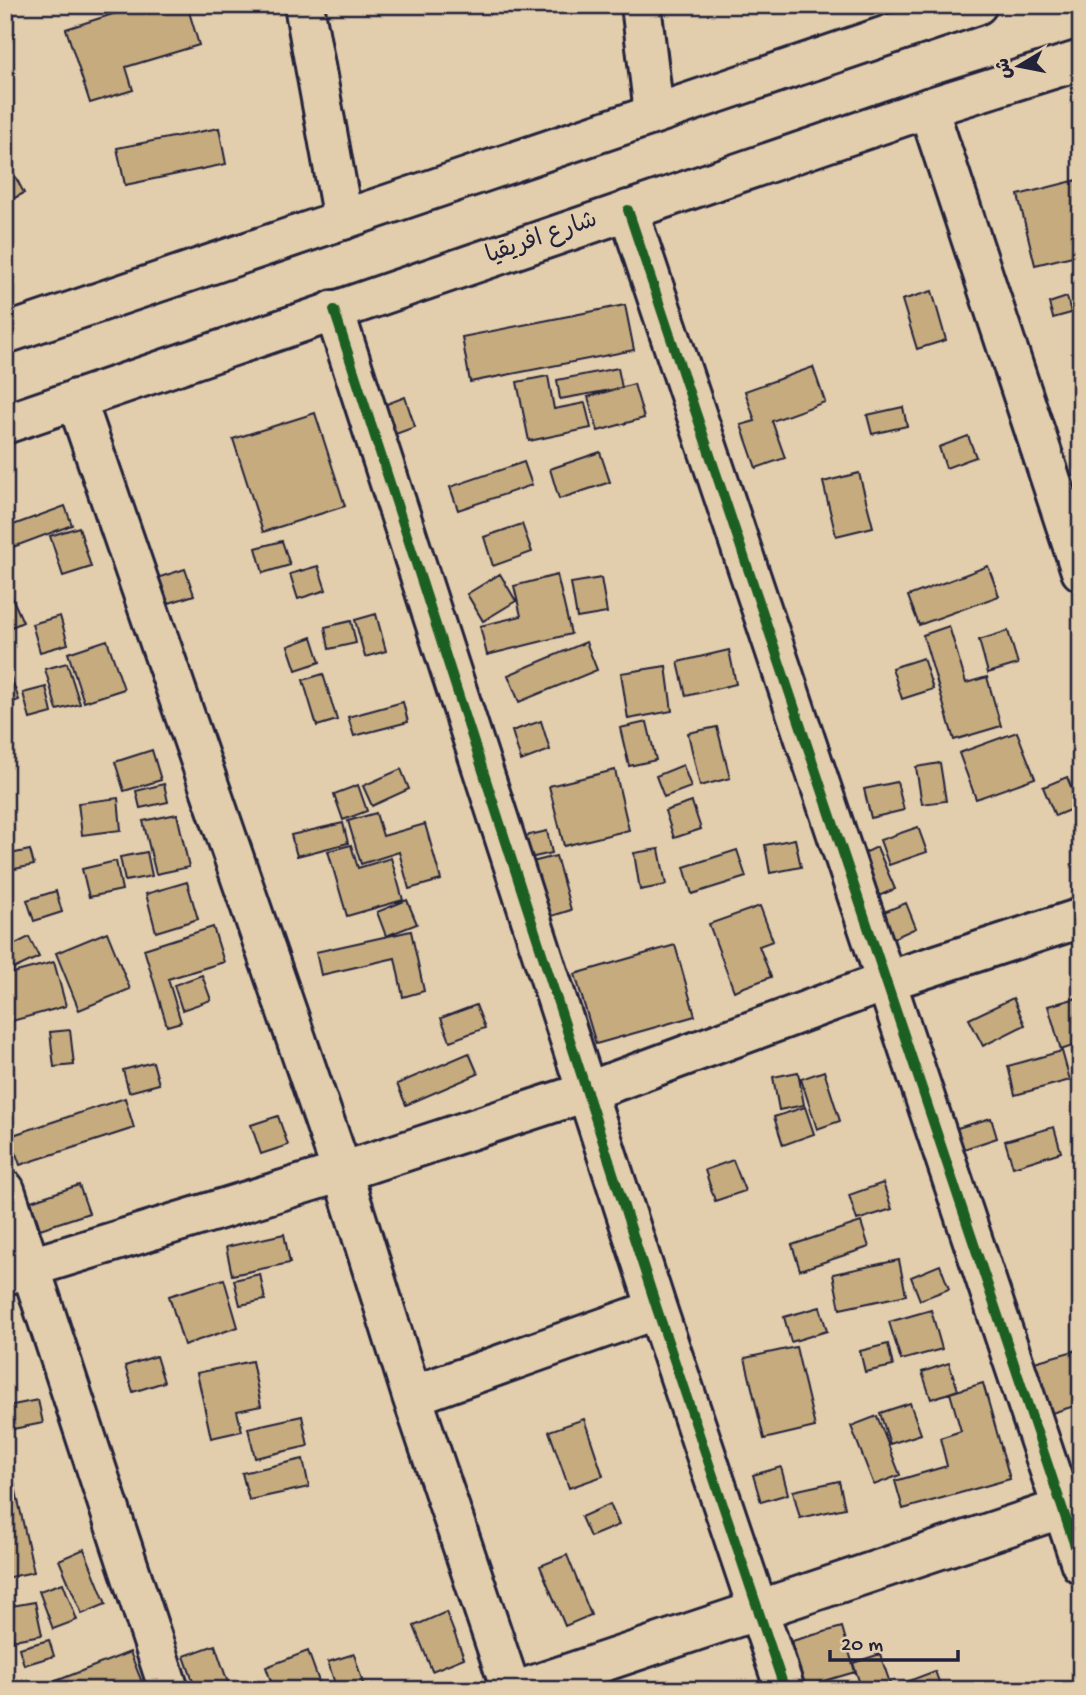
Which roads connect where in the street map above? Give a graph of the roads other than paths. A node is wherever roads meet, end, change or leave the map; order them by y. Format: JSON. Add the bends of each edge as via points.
{"nodes":[{"id":1,"x":304,"y":5,"type":"edge"},
{"id":2,"x":641,"y":5,"type":"edge"},
{"id":3,"x":976,"y":5,"type":"edge"},
{"id":4,"x":1081,"y":60,"type":"edge"},
{"id":5,"x":928,"y":108,"type":"junction"},
{"id":6,"x":654,"y":113,"type":"junction"},
{"id":7,"x":628,"y":210,"type":"junction"},
{"id":8,"x":343,"y":220,"type":"junction"},
{"id":9,"x":334,"y":310,"type":"junction"},
{"id":10,"x":5,"y":334,"type":"edge"},
{"id":11,"x":76,"y":399,"type":"junction"},
{"id":12,"x":5,"y":424,"type":"edge"},
{"id":13,"x":1081,"y":571,"type":"edge"},
{"id":14,"x":1081,"y":918,"type":"edge"},
{"id":15,"x":887,"y":981,"type":"junction"},
{"id":16,"x":589,"y":1091,"type":"junction"},
{"id":17,"x":341,"y":1172,"type":"junction"},
{"id":18,"x":5,"y":1190,"type":"edge"},
{"id":19,"x":18,"y":1271,"type":"edge"},
{"id":20,"x":657,"y":1309,"type":"junction"},
{"id":21,"x":412,"y":1396,"type":"junction"},
{"id":22,"x":1071,"y":1505,"type":"edge"},
{"id":23,"x":1081,"y":1564,"type":"edge"},
{"id":24,"x":759,"y":1610,"type":"junction"},
{"id":25,"x":169,"y":1690,"type":"edge"},
{"id":26,"x":511,"y":1690,"type":"edge"},
{"id":27,"x":519,"y":1690,"type":"edge"},
{"id":28,"x":785,"y":1690,"type":"edge"}],
"edges":[{"from":1,"to":8,"type":"street"},
{"from":2,"to":6,"type":"street"},
{"from":3,"to":6,"type":"street"},
{"from":4,"to":5,"type":"street","name":"شارع افريقيا"},
{"from":5,"to":7,"type":"street","name":"شارع افريقيا"},
{"from":5,"to":13,"type":"street"},
{"from":6,"to":8,"type":"street"},
{"from":7,"to":9,"type":"street","name":"شارع افريقيا"},
{"from":7,"to":15,"type":"street"},
{"from":8,"to":10,"type":"street"},
{"from":9,"to":11,"type":"street","name":"شارع افريقيا"},
{"from":9,"to":16,"type":"street"},
{"from":11,"to":12,"type":"street","name":"شارع افريقيا"},
{"from":11,"to":17,"type":"street"},
{"from":14,"to":15,"type":"street"},
{"from":15,"to":16,"type":"street"},
{"from":15,"to":22,"type":"street"},
{"from":16,"to":17,"type":"street"},
{"from":16,"to":20,"type":"street"},
{"from":17,"to":19,"type":"street"},
{"from":17,"to":21,"type":"street"},
{"from":18,"to":19,"type":"street"},
{"from":19,"to":25,"type":"street"},
{"from":20,"to":21,"type":"street"},
{"from":20,"to":24,"type":"street"},
{"from":21,"to":26,"type":"street"},
{"from":22,"to":23,"type":"street"},
{"from":22,"to":24,"type":"street"},
{"from":24,"to":27,"type":"street"},
{"from":24,"to":28,"type":"street"}]}
